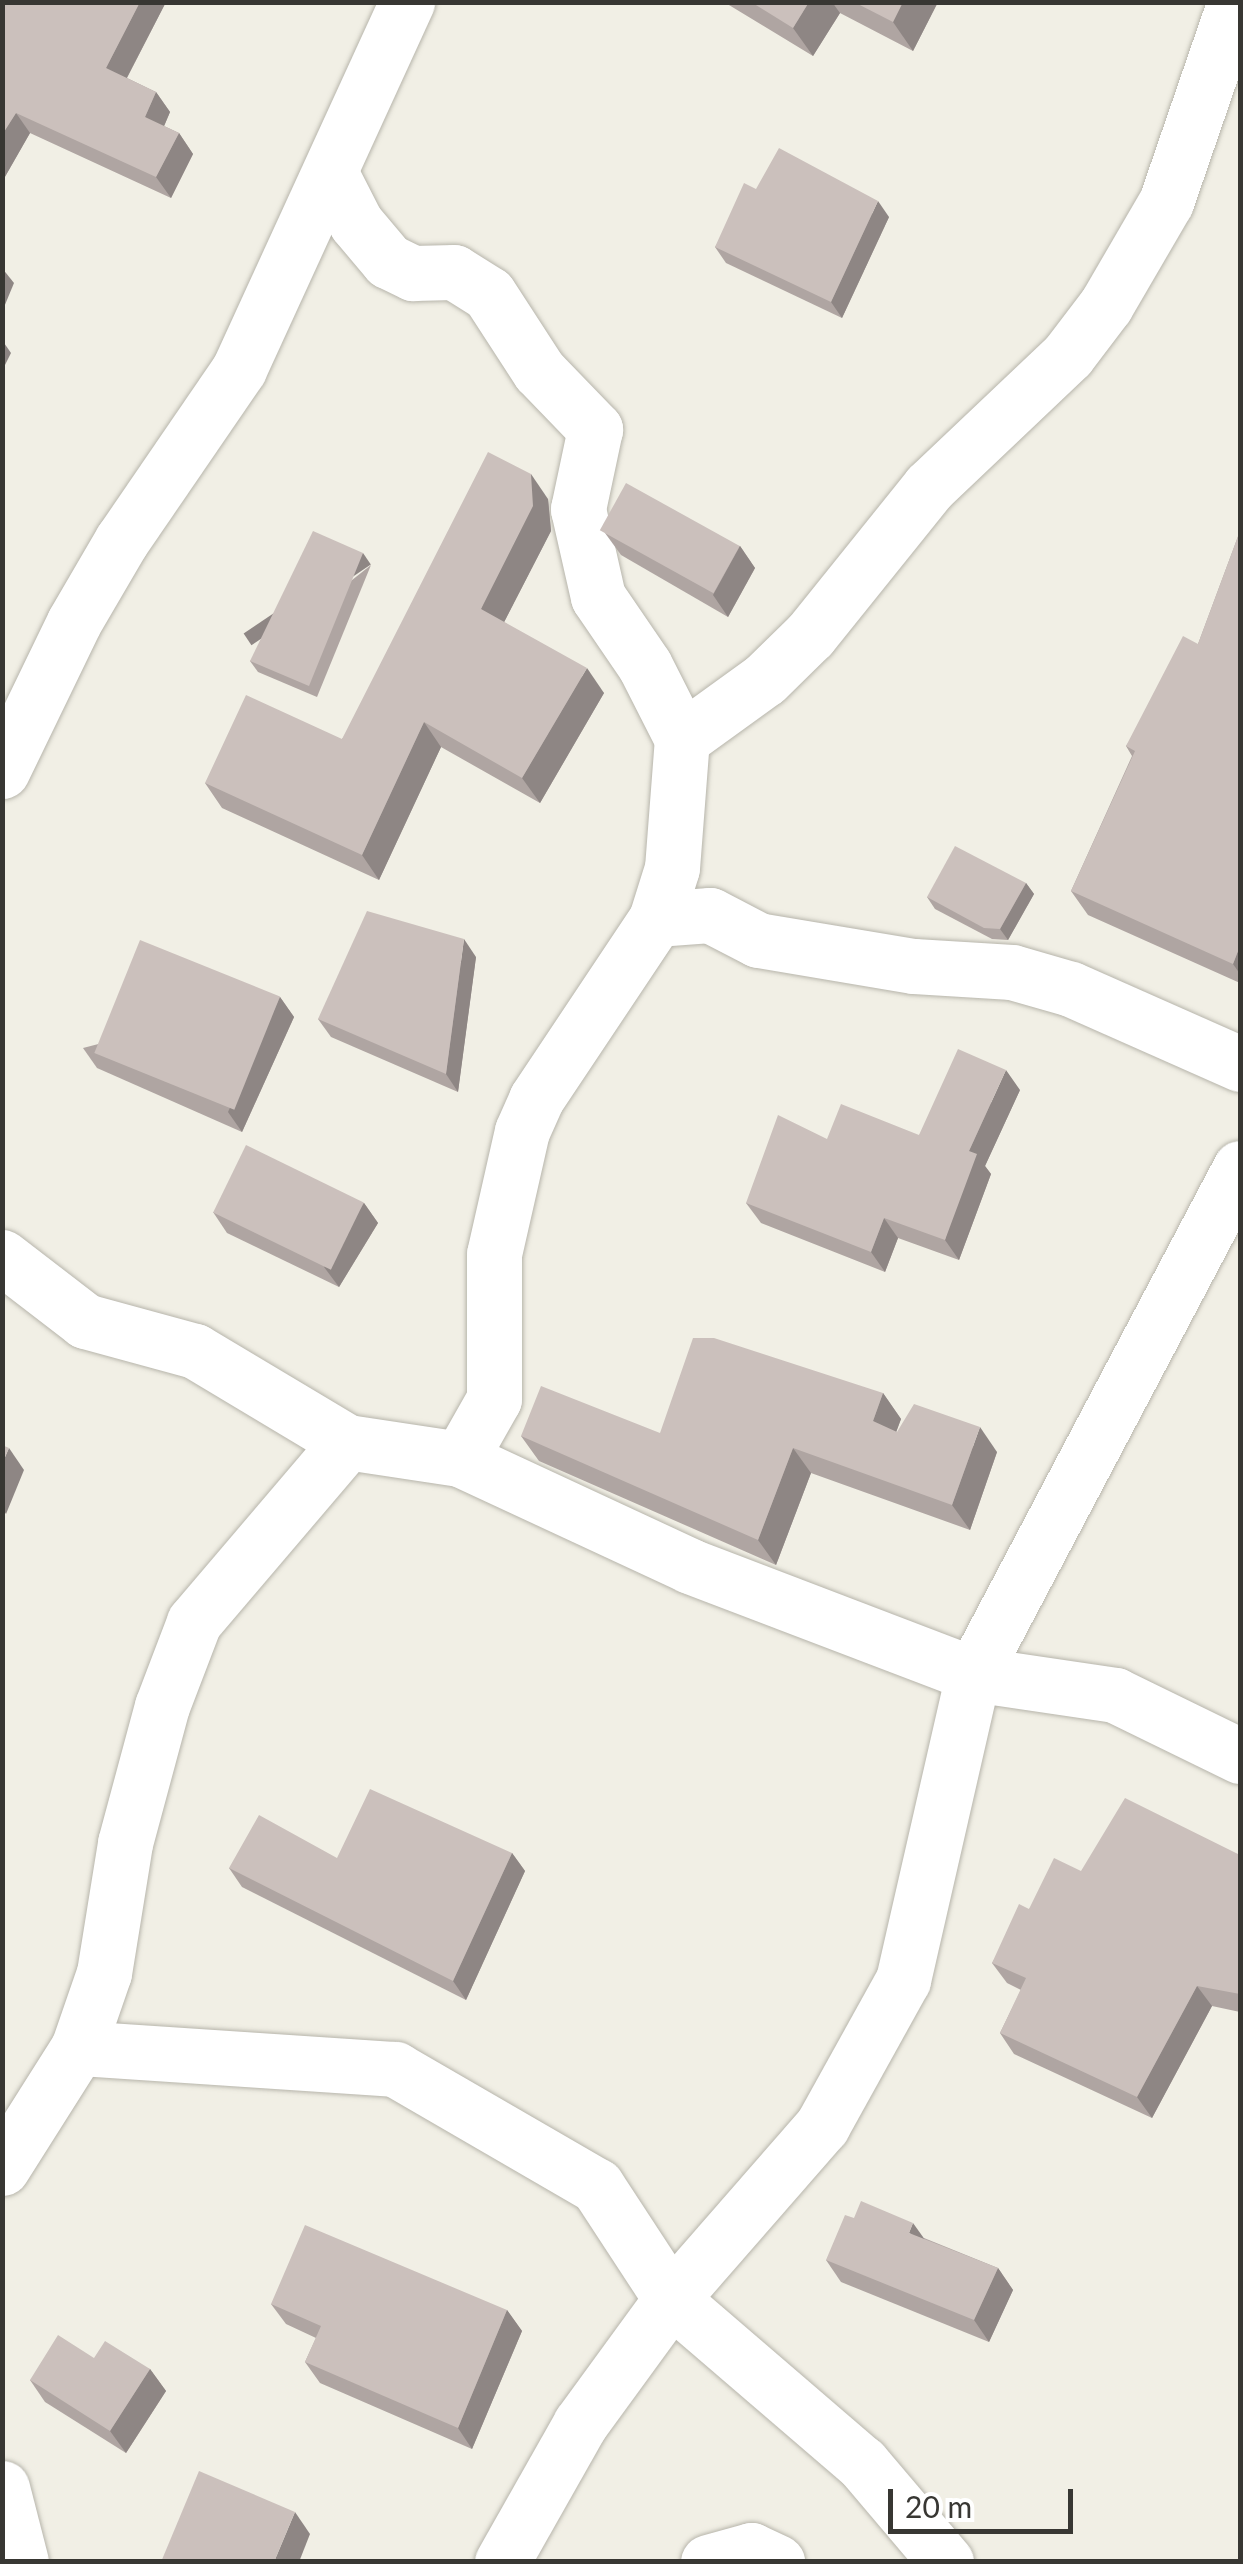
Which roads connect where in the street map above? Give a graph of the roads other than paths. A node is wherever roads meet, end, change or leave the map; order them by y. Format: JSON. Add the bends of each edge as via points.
{"nodes":[{"id":1,"x":407,"y":2,"type":"edge"},
{"id":2,"x":1234,"y":2,"type":"edge"},
{"id":3,"x":332,"y":176,"type":"junction"},
{"id":4,"x":682,"y":739,"type":"junction"},
{"id":5,"x":2,"y":771,"type":"edge"},
{"id":6,"x":656,"y":918,"type":"junction"},
{"id":7,"x":1240,"y":1064,"type":"edge"},
{"id":8,"x":1240,"y":1168,"type":"edge"},
{"id":9,"x":2,"y":1256,"type":"edge"},
{"id":10,"x":348,"y":1442,"type":"junction"},
{"id":11,"x":460,"y":1459,"type":"junction"},
{"id":12,"x":973,"y":1674,"type":"junction"},
{"id":13,"x":1240,"y":1756,"type":"edge"},
{"id":14,"x":78,"y":2048,"type":"junction"},
{"id":15,"x":2,"y":2168,"type":"edge"},
{"id":16,"x":672,"y":2298,"type":"junction"},
{"id":17,"x":2,"y":2488,"type":"edge"},
{"id":18,"x":21,"y":2562,"type":"edge"},
{"id":19,"x":502,"y":2562,"type":"edge"},
{"id":20,"x":708,"y":2562,"type":"edge"},
{"id":21,"x":777,"y":2562,"type":"edge"},
{"id":22,"x":946,"y":2562,"type":"edge"}],
"edges":[{"from":1,"to":3,"type":"street"},
{"from":2,"to":4,"type":"street","via":[[1166,202],[1106,305],[1068,355],[928,486],[810,635],[765,679]]},
{"from":3,"to":4,"type":"street","via":[[356,223],[388,261],[413,273],[454,272],[489,294],[539,371],[595,429],[578,509],[598,597],[645,666]]},
{"from":3,"to":5,"type":"street","via":[[239,369],[122,540]]},
{"from":4,"to":6,"type":"street","via":[[672,868]]},
{"from":6,"to":7,"type":"street","via":[[710,915],[758,940],[914,966],[1012,972],[1071,989]]},
{"from":6,"to":11,"type":"street","via":[[536,1099],[522,1131],[494,1254],[494,1399]]},
{"from":8,"to":12,"type":"street"},
{"from":9,"to":10,"type":"street","via":[[85,1321],[195,1351]]},
{"from":10,"to":11,"type":"street"},
{"from":10,"to":14,"type":"street","via":[[194,1622],[162,1706],[125,1843],[104,1973]]},
{"from":11,"to":12,"type":"street","via":[[690,1566]]},
{"from":12,"to":13,"type":"street","via":[[1115,1695]]},
{"from":12,"to":16,"type":"street","via":[[903,1980],[822,2126]]},
{"from":14,"to":15,"type":"street"},
{"from":14,"to":16,"type":"street","via":[[395,2069],[598,2186]]},
{"from":16,"to":19,"type":"street","via":[[580,2424]]},
{"from":16,"to":22,"type":"street","via":[[862,2463]]},
{"from":17,"to":18,"type":"street"},
{"from":20,"to":21,"type":"street","via":[[751,2550]]}]}
